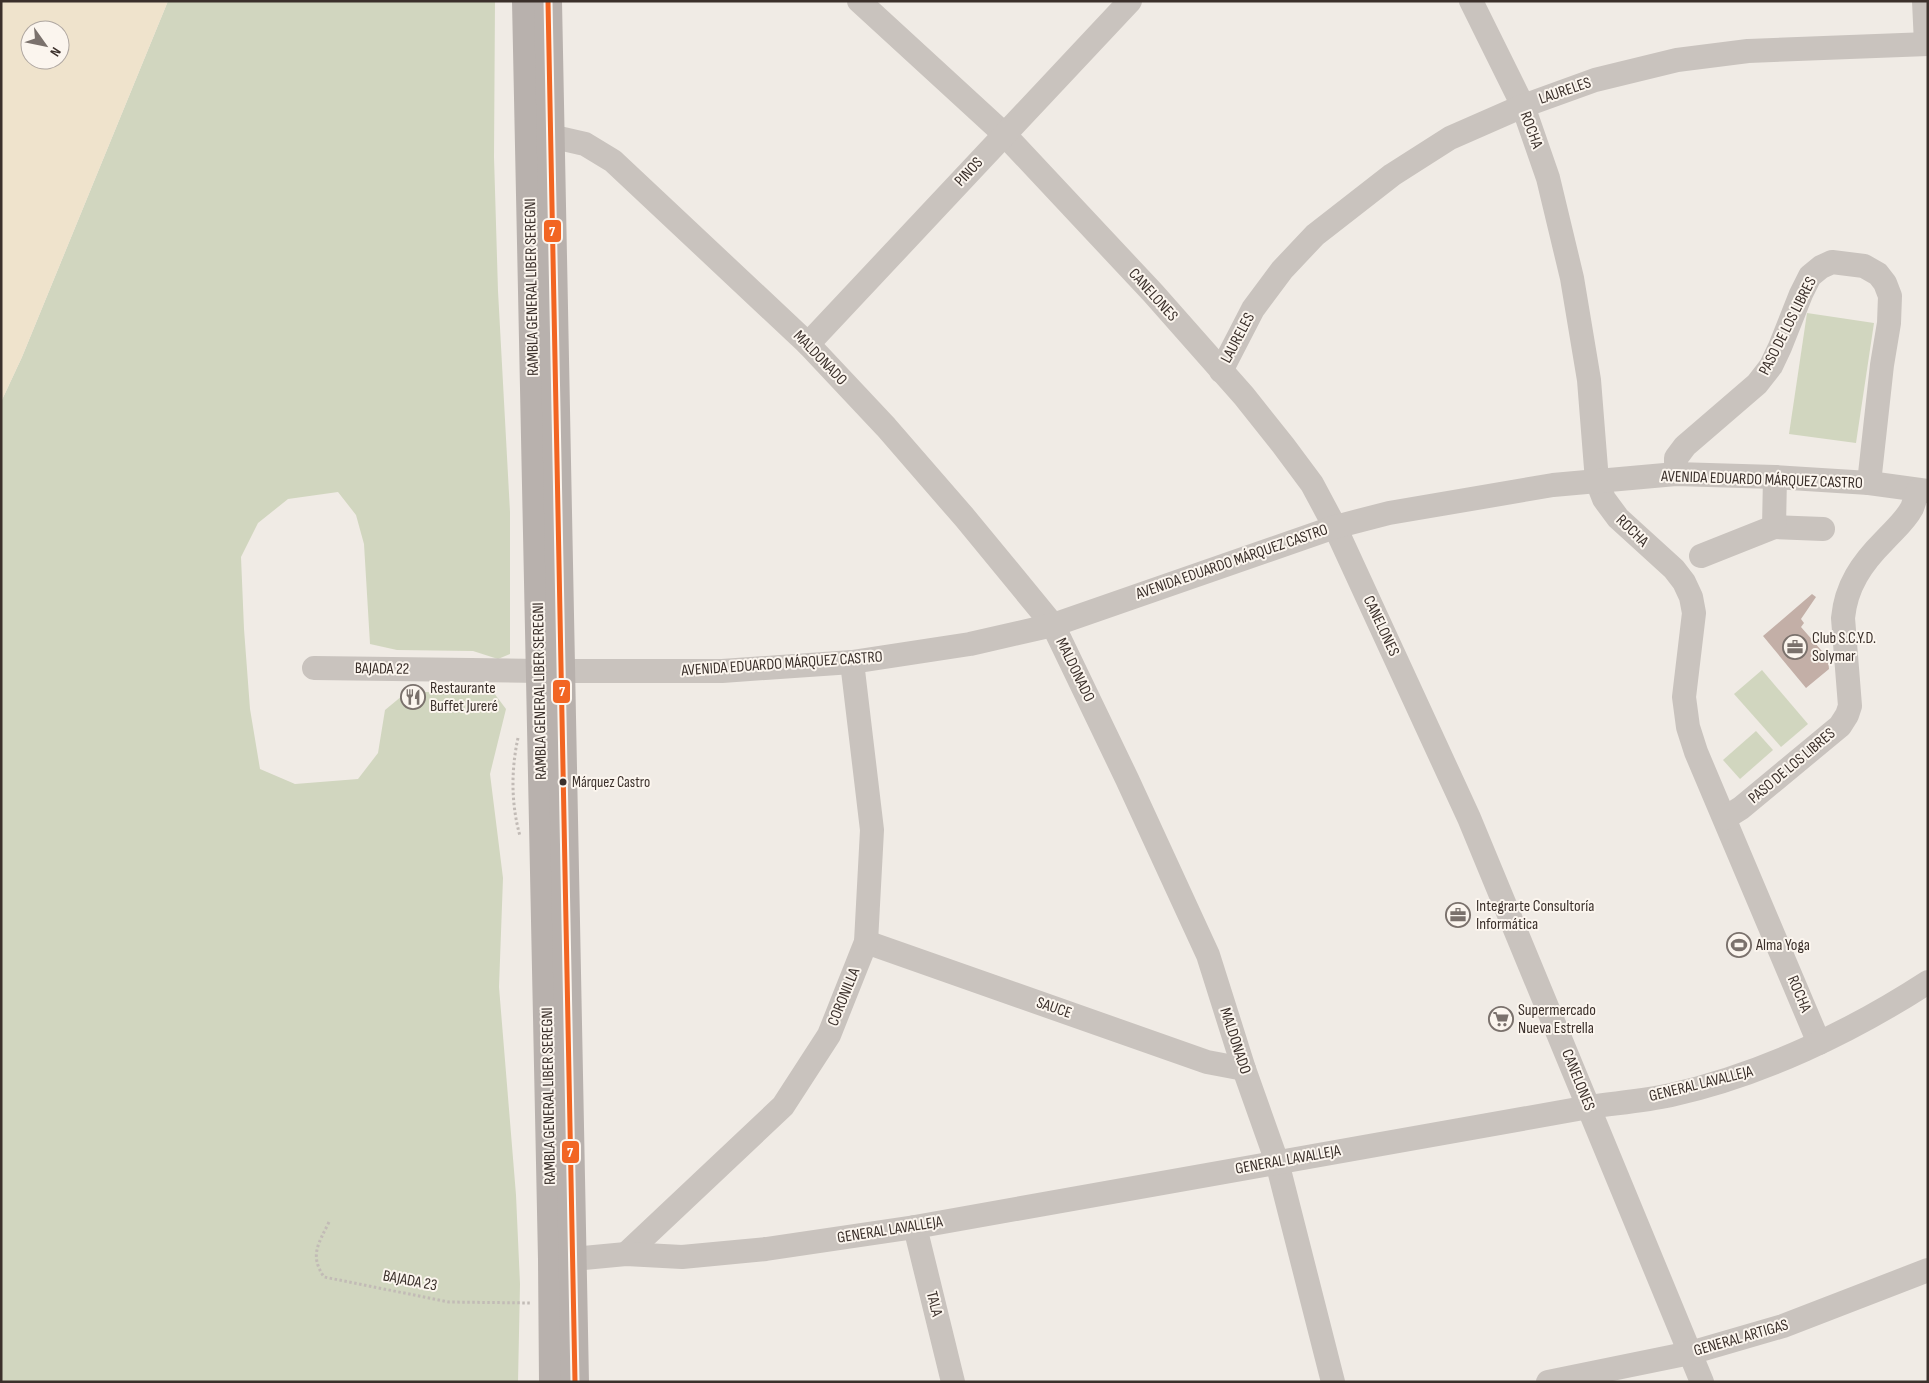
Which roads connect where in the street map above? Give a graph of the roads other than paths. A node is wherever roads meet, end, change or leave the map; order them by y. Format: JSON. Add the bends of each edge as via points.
{"nodes":[{"id":1,"x":526,"y":1,"type":"edge"},
{"id":2,"x":548,"y":1,"type":"edge"},
{"id":3,"x":859,"y":1,"type":"edge"},
{"id":4,"x":1130,"y":1,"type":"edge"},
{"id":5,"x":1472,"y":1,"type":"edge"},
{"id":6,"x":1924,"y":1,"type":"edge"},
{"id":7,"x":1927,"y":44,"type":"edge"},
{"id":8,"x":1522,"y":106,"type":"junction"},
{"id":9,"x":1004,"y":134,"type":"junction"},
{"id":10,"x":550,"y":136,"type":"junction"},
{"id":11,"x":808,"y":344,"type":"junction"},
{"id":12,"x":1221,"y":370,"type":"junction"},
{"id":13,"x":1676,"y":474,"type":"junction"},
{"id":14,"x":1775,"y":477,"type":"junction"},
{"id":15,"x":1597,"y":481,"type":"junction"},
{"id":16,"x":1869,"y":483,"type":"junction"},
{"id":17,"x":1923,"y":490,"type":"edge"},
{"id":18,"x":1334,"y":527,"type":"junction"},
{"id":19,"x":1774,"y":527,"type":"junction"},
{"id":20,"x":1823,"y":529,"type":"dead end"},
{"id":21,"x":1701,"y":556,"type":"dead end"},
{"id":22,"x":1053,"y":625,"type":"junction"},
{"id":23,"x":852,"y":662,"type":"junction"},
{"id":24,"x":314,"y":668,"type":"dead end"},
{"id":25,"x":551,"y":671,"type":"junction"},
{"id":26,"x":1725,"y":818,"type":"junction"},
{"id":27,"x":866,"y":942,"type":"junction"},
{"id":28,"x":1928,"y":982,"type":"edge"},
{"id":29,"x":1819,"y":1043,"type":"junction"},
{"id":30,"x":1244,"y":1069,"type":"junction"},
{"id":31,"x":1588,"y":1107,"type":"junction"},
{"id":32,"x":1277,"y":1162,"type":"junction"},
{"id":33,"x":915,"y":1227,"type":"junction"},
{"id":34,"x":626,"y":1254,"type":"junction"},
{"id":35,"x":573,"y":1259,"type":"junction"},
{"id":36,"x":1928,"y":1270,"type":"edge"},
{"id":37,"x":1690,"y":1353,"type":"junction"},
{"id":38,"x":553,"y":1382,"type":"edge"},
{"id":39,"x":576,"y":1382,"type":"edge"},
{"id":40,"x":953,"y":1382,"type":"edge"},
{"id":41,"x":1333,"y":1382,"type":"edge"},
{"id":42,"x":1548,"y":1382,"type":"edge"},
{"id":43,"x":1702,"y":1382,"type":"edge"}],
"edges":[{"from":1,"to":25,"type":"main road","name":"RAMBLA GENERAL LIBER SEREGNI"},
{"from":2,"to":10,"type":"main road","name":"RAMBLA GENERAL LIBER SEREGNI"},
{"from":3,"to":9,"type":"street","name":"CANELONES"},
{"from":4,"to":9,"type":"street","name":"PINOS"},
{"from":5,"to":8,"type":"street","name":"ROCHA"},
{"from":6,"to":7,"type":"street"},
{"from":7,"to":8,"type":"street","name":"LAURELES","via":[[1748,51],[1677,60],[1595,80]]},
{"from":8,"to":12,"type":"street","name":"LAURELES","via":[[1450,138],[1392,175],[1315,235],[1282,270],[1253,309]]},
{"from":8,"to":15,"type":"street","name":"ROCHA","via":[[1548,178],[1572,278],[1589,380]]},
{"from":9,"to":11,"type":"street","name":"PINOS"},
{"from":9,"to":12,"type":"street","name":"CANELONES"},
{"from":10,"to":11,"type":"street","name":"MALDONADO","via":[[585,144],[614,162]]},
{"from":10,"to":25,"type":"main road","name":"RAMBLA GENERAL LIBER SEREGNI"},
{"from":11,"to":22,"type":"street","name":"MALDONADO","via":[[886,427]]},
{"from":12,"to":18,"type":"street","name":"CANELONES","via":[[1312,484]]},
{"from":13,"to":14,"type":"street","name":"AVENIDA EDUARDO MÁRQUEZ CASTRO"},
{"from":13,"to":15,"type":"street","name":"AVENIDA EDUARDO MÁRQUEZ CASTRO"},
{"from":13,"to":16,"type":"street","name":"PASO DE LOS LIBRES","via":[[1676,458],[1686,446],[1757,384],[1780,347],[1810,276],[1832,262],[1864,266],[1878,274],[1890,296]]},
{"from":14,"to":16,"type":"street","name":"AVENIDA EDUARDO MÁRQUEZ CASTRO"},
{"from":14,"to":19,"type":"street"},
{"from":15,"to":18,"type":"street","name":"AVENIDA EDUARDO MÁRQUEZ CASTRO","via":[[1553,485],[1389,513]]},
{"from":15,"to":26,"type":"street","name":"ROCHA","via":[[1610,509],[1674,569],[1691,596],[1694,613],[1684,697],[1688,727]]},
{"from":16,"to":17,"type":"street","name":"AVENIDA EDUARDO MÁRQUEZ CASTRO"},
{"from":17,"to":26,"type":"street","name":"PASO DE LOS LIBRES","via":[[1902,523],[1857,572],[1844,603],[1842,618],[1850,706],[1847,715],[1840,726],[1808,754]]},
{"from":18,"to":22,"type":"street","name":"AVENIDA EDUARDO MÁRQUEZ CASTRO"},
{"from":18,"to":31,"type":"street","name":"CANELONES","via":[[1469,818]]},
{"from":19,"to":20,"type":"street"},
{"from":19,"to":21,"type":"street"},
{"from":22,"to":23,"type":"street","name":"AVENIDA EDUARDO MÁRQUEZ CASTRO","via":[[970,644]]},
{"from":22,"to":30,"type":"street","name":"MALDONADO","via":[[1208,955]]},
{"from":23,"to":25,"type":"street","name":"AVENIDA EDUARDO MÁRQUEZ CASTRO","via":[[722,671]]},
{"from":23,"to":27,"type":"street","name":"CORONILLA","via":[[872,830]]},
{"from":24,"to":25,"type":"street","name":"BAJADA 22"},
{"from":25,"to":35,"type":"main road","name":"RAMBLA GENERAL LIBER SEREGNI"},
{"from":25,"to":38,"type":"main road","name":"RAMBLA GENERAL LIBER SEREGNI"},
{"from":26,"to":29,"type":"street","name":"ROCHA"},
{"from":27,"to":30,"type":"street","name":"SAUCE","via":[[1207,1062]]},
{"from":27,"to":34,"type":"street","name":"CORONILLA","via":[[829,1035],[783,1106]]},
{"from":28,"to":29,"type":"street","name":"GENERAL LAVALLEJA"},
{"from":29,"to":31,"type":"street","name":"GENERAL LAVALLEJA","via":[[1757,1070],[1671,1095]]},
{"from":30,"to":32,"type":"street","name":"MALDONADO"},
{"from":31,"to":32,"type":"street","name":"GENERAL LAVALLEJA"},
{"from":31,"to":37,"type":"street","name":"CANELONES"},
{"from":32,"to":33,"type":"street","name":"GENERAL LAVALLEJA"},
{"from":32,"to":41,"type":"street","name":"MALDONADO"},
{"from":33,"to":34,"type":"street","name":"GENERAL LAVALLEJA","via":[[766,1249],[682,1257]]},
{"from":33,"to":40,"type":"street","name":"TALA"},
{"from":34,"to":35,"type":"street","name":"GENERAL LAVALLEJA"},
{"from":35,"to":39,"type":"main road","name":"RAMBLA GENERAL LIBER SEREGNI"},
{"from":36,"to":37,"type":"street","name":"GENERAL ARTIGAS","via":[[1783,1326]]},
{"from":37,"to":42,"type":"street","name":"GENERAL ARTIGAS"},
{"from":37,"to":43,"type":"street","name":"CANELONES"}]}
